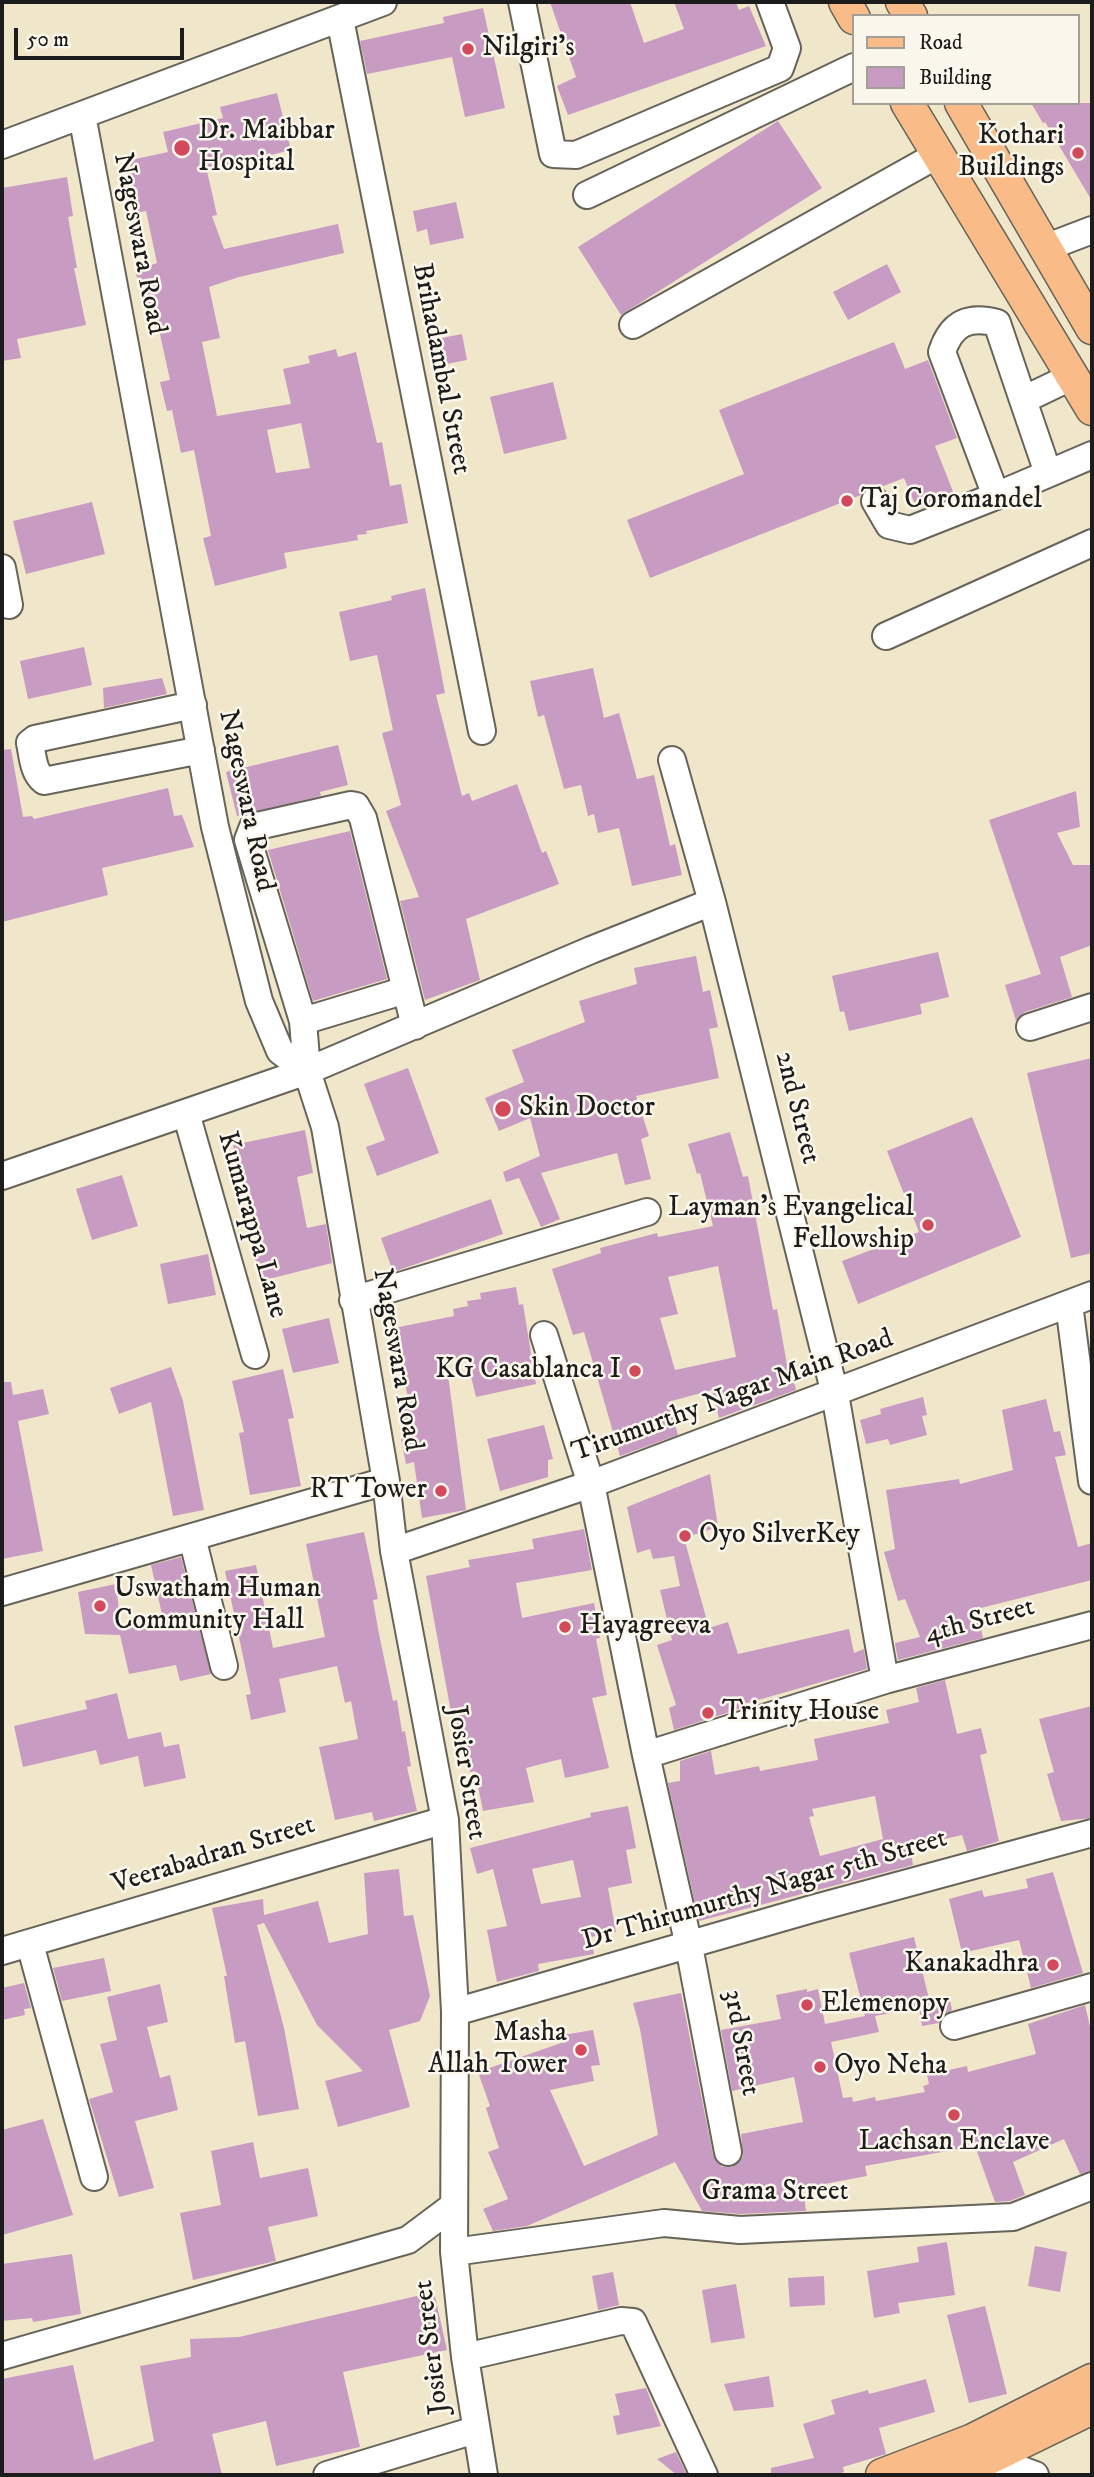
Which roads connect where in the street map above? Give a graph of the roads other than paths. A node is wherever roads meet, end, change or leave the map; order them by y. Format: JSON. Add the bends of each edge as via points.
{"nodes":[{"id":1,"x":383,"y":2,"type":"edge"},
{"id":2,"x":522,"y":2,"type":"edge"},
{"id":3,"x":770,"y":2,"type":"edge"},
{"id":4,"x":340,"y":19,"type":"junction"},
{"id":5,"x":852,"y":68,"type":"edge"},
{"id":6,"x":908,"y":105,"type":"edge"},
{"id":7,"x":962,"y":105,"type":"edge"},
{"id":8,"x":82,"y":115,"type":"junction"},
{"id":9,"x":2,"y":145,"type":"edge"},
{"id":10,"x":939,"y":154,"type":"junction"},
{"id":11,"x":587,"y":195,"type":"dead end"},
{"id":12,"x":1092,"y":230,"type":"edge"},
{"id":13,"x":1045,"y":248,"type":"junction"},
{"id":14,"x":633,"y":325,"type":"dead end"},
{"id":15,"x":1092,"y":328,"type":"edge"},
{"id":16,"x":1073,"y":376,"type":"junction"},
{"id":17,"x":1023,"y":400,"type":"junction"},
{"id":18,"x":1092,"y":409,"type":"edge"},
{"id":19,"x":1092,"y":455,"type":"edge"},
{"id":20,"x":1048,"y":473,"type":"junction"},
{"id":21,"x":996,"y":496,"type":"junction"},
{"id":22,"x":875,"y":501,"type":"dead end"},
{"id":23,"x":1092,"y":543,"type":"edge"},
{"id":24,"x":2,"y":568,"type":"edge"},
{"id":25,"x":9,"y":605,"type":"dead end"},
{"id":26,"x":886,"y":636,"type":"dead end"},
{"id":27,"x":193,"y":705,"type":"junction"},
{"id":28,"x":482,"y":732,"type":"dead end"},
{"id":29,"x":201,"y":750,"type":"junction"},
{"id":30,"x":672,"y":760,"type":"dead end"},
{"id":31,"x":712,"y":902,"type":"junction"},
{"id":32,"x":406,"y":990,"type":"junction"},
{"id":33,"x":1092,"y":1007,"type":"edge"},
{"id":34,"x":303,"y":1021,"type":"junction"},
{"id":35,"x":415,"y":1026,"type":"junction"},
{"id":36,"x":1030,"y":1027,"type":"dead end"},
{"id":37,"x":307,"y":1071,"type":"junction"},
{"id":38,"x":186,"y":1113,"type":"junction"},
{"id":39,"x":2,"y":1176,"type":"edge"},
{"id":40,"x":647,"y":1212,"type":"dead end"},
{"id":41,"x":1081,"y":1299,"type":"edge"},
{"id":42,"x":353,"y":1300,"type":"junction"},
{"id":43,"x":544,"y":1335,"type":"dead end"},
{"id":44,"x":255,"y":1355,"type":"dead end"},
{"id":45,"x":835,"y":1394,"type":"junction"},
{"id":46,"x":386,"y":1481,"type":"junction"},
{"id":47,"x":1092,"y":1481,"type":"edge"},
{"id":48,"x":590,"y":1484,"type":"junction"},
{"id":49,"x":192,"y":1537,"type":"junction"},
{"id":50,"x":394,"y":1551,"type":"junction"},
{"id":51,"x":2,"y":1592,"type":"edge"},
{"id":52,"x":1092,"y":1625,"type":"edge"},
{"id":53,"x":224,"y":1666,"type":"dead end"},
{"id":54,"x":885,"y":1680,"type":"junction"},
{"id":55,"x":646,"y":1755,"type":"junction"},
{"id":56,"x":445,"y":1820,"type":"junction"},
{"id":57,"x":1092,"y":1833,"type":"edge"},
{"id":58,"x":30,"y":1944,"type":"junction"},
{"id":59,"x":690,"y":1946,"type":"junction"},
{"id":60,"x":2,"y":1951,"type":"edge"},
{"id":61,"x":1092,"y":1987,"type":"edge"},
{"id":62,"x":455,"y":2012,"type":"junction"},
{"id":63,"x":954,"y":2026,"type":"dead end"},
{"id":64,"x":728,"y":2152,"type":"dead end"},
{"id":65,"x":94,"y":2177,"type":"dead end"},
{"id":66,"x":1092,"y":2186,"type":"edge"},
{"id":67,"x":452,"y":2207,"type":"junction"},
{"id":68,"x":454,"y":2252,"type":"junction"},
{"id":69,"x":2,"y":2356,"type":"edge"},
{"id":70,"x":465,"y":2357,"type":"junction"},
{"id":71,"x":1092,"y":2380,"type":"edge"},
{"id":72,"x":1092,"y":2408,"type":"edge"},
{"id":73,"x":475,"y":2430,"type":"junction"},
{"id":74,"x":989,"y":2458,"type":"junction"},
{"id":75,"x":327,"y":2475,"type":"edge"},
{"id":76,"x":484,"y":2475,"type":"edge"},
{"id":77,"x":704,"y":2475,"type":"edge"},
{"id":78,"x":882,"y":2475,"type":"edge"},
{"id":79,"x":944,"y":2475,"type":"edge"},
{"id":80,"x":1035,"y":2475,"type":"edge"}],
"edges":[{"from":1,"to":4,"type":"street"},
{"from":2,"to":3,"type":"street","via":[[553,154],[576,155],[780,68],[787,48]]},
{"from":4,"to":8,"type":"street"},
{"from":4,"to":28,"type":"street","name":"Brihadambal Street"},
{"from":5,"to":11,"type":"street"},
{"from":6,"to":10,"type":"main road"},
{"from":7,"to":13,"type":"main road"},
{"from":8,"to":9,"type":"street"},
{"from":8,"to":27,"type":"street","name":"Nageswara Road"},
{"from":10,"to":14,"type":"street"},
{"from":10,"to":16,"type":"main road"},
{"from":12,"to":13,"type":"street"},
{"from":13,"to":15,"type":"main road"},
{"from":16,"to":17,"type":"street"},
{"from":16,"to":18,"type":"main road"},
{"from":17,"to":20,"type":"street"},
{"from":17,"to":21,"type":"street","via":[[997,323],[971,321],[956,327],[943,352]]},
{"from":19,"to":20,"type":"street"},
{"from":20,"to":21,"type":"street"},
{"from":21,"to":22,"type":"street","via":[[909,530],[889,525]]},
{"from":23,"to":26,"type":"street"},
{"from":24,"to":25,"type":"street"},
{"from":27,"to":29,"type":"street","name":"Nageswara Road"},
{"from":27,"to":29,"type":"street","via":[[35,738],[30,743],[36,775],[44,781]]},
{"from":29,"to":37,"type":"street","name":"Nageswara Road","via":[[215,827],[259,1001],[280,1051]]},
{"from":30,"to":31,"type":"street","name":"2nd Street"},
{"from":31,"to":35,"type":"street","name":"Kumarappa Lane"},
{"from":31,"to":45,"type":"street","name":"2nd Street"},
{"from":32,"to":34,"type":"street"},
{"from":32,"to":34,"type":"street","via":[[356,806],[253,828],[248,840]]},
{"from":32,"to":35,"type":"street"},
{"from":33,"to":36,"type":"street"},
{"from":34,"to":37,"type":"street"},
{"from":35,"to":37,"type":"street","name":"Kumarappa Lane"},
{"from":37,"to":38,"type":"street","name":"Kumarappa Lane"},
{"from":37,"to":42,"type":"street","name":"Nageswara Road","via":[[325,1127]]},
{"from":38,"to":39,"type":"street","name":"Kumarappa Lane"},
{"from":38,"to":44,"type":"street","name":"Kumarappa Lane"},
{"from":40,"to":42,"type":"street"},
{"from":41,"to":45,"type":"street","name":"Tirumurthy Nagar Main Road"},
{"from":41,"to":47,"type":"street"},
{"from":42,"to":46,"type":"street","name":"Nageswara Road"},
{"from":43,"to":48,"type":"street","name":"3rd Street"},
{"from":45,"to":48,"type":"street","name":"Tirumurthy Nagar Main Road"},
{"from":45,"to":54,"type":"street","name":"2nd Street"},
{"from":46,"to":49,"type":"street"},
{"from":46,"to":50,"type":"street","name":"Josier Street"},
{"from":48,"to":50,"type":"street","name":"Tirumurthy Nagar Main Road"},
{"from":48,"to":55,"type":"street","name":"3rd Street"},
{"from":49,"to":51,"type":"street"},
{"from":49,"to":53,"type":"street"},
{"from":50,"to":56,"type":"street","name":"Josier Street"},
{"from":52,"to":54,"type":"street","name":"4th Street"},
{"from":54,"to":55,"type":"street","name":"4th Street"},
{"from":55,"to":59,"type":"street","name":"3rd Street"},
{"from":56,"to":58,"type":"street","name":"Veerabadran Street"},
{"from":56,"to":62,"type":"street","name":"Josier Street"},
{"from":57,"to":59,"type":"street","name":"Dr Thirumurthy Nagar 5th Street"},
{"from":58,"to":60,"type":"street","name":"Veerabadran Street"},
{"from":58,"to":65,"type":"street"},
{"from":59,"to":62,"type":"street","name":"Dr Thirumurthy Nagar 5th Street"},
{"from":59,"to":64,"type":"street","name":"3rd Street"},
{"from":61,"to":63,"type":"street"},
{"from":62,"to":67,"type":"street","name":"Josier Street"},
{"from":66,"to":68,"type":"street","name":"Grama Street","via":[[1013,2217],[740,2230],[664,2222]]},
{"from":67,"to":68,"type":"street","name":"Josier Street"},
{"from":67,"to":69,"type":"street","via":[[408,2240]]},
{"from":68,"to":70,"type":"street","name":"Josier Street"},
{"from":70,"to":73,"type":"street","name":"Josier Street"},
{"from":70,"to":77,"type":"street","via":[[633,2322]]},
{"from":71,"to":78,"type":"main road","via":[[973,2440]]},
{"from":72,"to":74,"type":"main road"},
{"from":73,"to":75,"type":"street"},
{"from":73,"to":76,"type":"street","name":"Josier Street"},
{"from":74,"to":79,"type":"main road"},
{"from":74,"to":80,"type":"street"}]}
